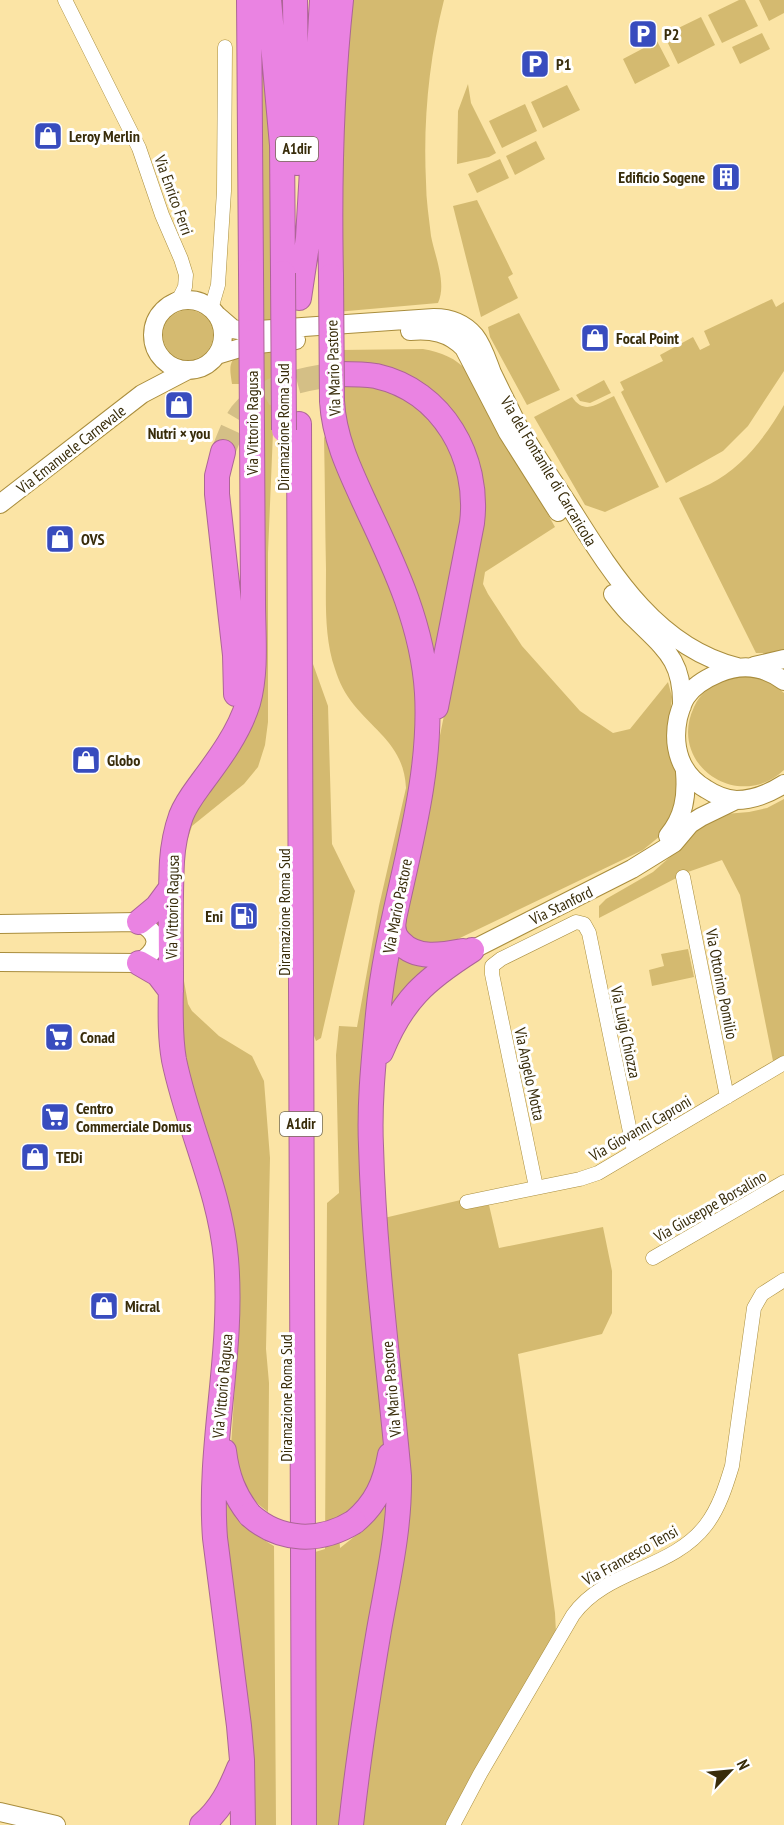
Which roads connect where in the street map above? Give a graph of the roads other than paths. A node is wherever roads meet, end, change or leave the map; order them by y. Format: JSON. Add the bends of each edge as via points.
{"nodes":[{"id":1,"x":65,"y":0,"type":"edge"},
{"id":2,"x":249,"y":0,"type":"edge"},
{"id":3,"x":269,"y":0,"type":"edge"},
{"id":4,"x":281,"y":0,"type":"edge"},
{"id":5,"x":295,"y":0,"type":"edge"},
{"id":6,"x":322,"y":0,"type":"edge"},
{"id":7,"x":341,"y":0,"type":"edge"},
{"id":8,"x":225,"y":47,"type":"dead end"},
{"id":9,"x":282,"y":145,"type":"junction"},
{"id":10,"x":300,"y":298,"type":"junction"},
{"id":11,"x":171,"y":303,"type":"junction"},
{"id":12,"x":215,"y":312,"type":"junction"},
{"id":13,"x":154,"y":347,"type":"junction"},
{"id":14,"x":217,"y":355,"type":"junction"},
{"id":15,"x":186,"y":371,"type":"junction"},
{"id":16,"x":339,"y":374,"type":"tunnel mouth"},
{"id":17,"x":142,"y":394,"type":"junction"},
{"id":18,"x":291,"y":427,"type":"junction"},
{"id":19,"x":223,"y":452,"type":"tunnel mouth"},
{"id":20,"x":0,"y":504,"type":"edge"},
{"id":21,"x":784,"y":659,"type":"edge"},
{"id":22,"x":744,"y":667,"type":"junction"},
{"id":23,"x":784,"y":681,"type":"edge"},
{"id":24,"x":682,"y":706,"type":"junction"},
{"id":25,"x":231,"y":740,"type":"junction"},
{"id":26,"x":425,"y":765,"type":"junction"},
{"id":27,"x":685,"y":772,"type":"junction"},
{"id":28,"x":784,"y":784,"type":"edge"},
{"id":29,"x":736,"y":800,"type":"junction"},
{"id":30,"x":650,"y":858,"type":"junction"},
{"id":31,"x":683,"y":877,"type":"dead end"},
{"id":32,"x":171,"y":888,"type":"junction"},
{"id":33,"x":396,"y":910,"type":"junction"},
{"id":34,"x":139,"y":922,"type":"junction"},
{"id":35,"x":0,"y":924,"type":"edge"},
{"id":36,"x":472,"y":950,"type":"junction"},
{"id":37,"x":0,"y":962,"type":"edge"},
{"id":38,"x":139,"y":963,"type":"junction"},
{"id":39,"x":492,"y":966,"type":"joint"},
{"id":40,"x":171,"y":991,"type":"junction"},
{"id":41,"x":784,"y":1064,"type":"edge"},
{"id":42,"x":373,"y":1087,"type":"junction"},
{"id":43,"x":727,"y":1097,"type":"junction"},
{"id":44,"x":634,"y":1152,"type":"junction"},
{"id":45,"x":784,"y":1182,"type":"edge"},
{"id":46,"x":536,"y":1187,"type":"junction"},
{"id":47,"x":467,"y":1202,"type":"dead end"},
{"id":48,"x":653,"y":1258,"type":"dead end"},
{"id":49,"x":784,"y":1280,"type":"edge"},
{"id":50,"x":221,"y":1403,"type":"junction"},
{"id":51,"x":393,"y":1411,"type":"junction"},
{"id":52,"x":242,"y":1760,"type":"junction"},
{"id":53,"x":0,"y":1812,"type":"edge"},
{"id":54,"x":56,"y":1825,"type":"edge"},
{"id":55,"x":202,"y":1825,"type":"edge"},
{"id":56,"x":243,"y":1825,"type":"edge"},
{"id":57,"x":288,"y":1825,"type":"edge"},
{"id":58,"x":304,"y":1825,"type":"edge"},
{"id":59,"x":351,"y":1825,"type":"edge"},
{"id":60,"x":453,"y":1825,"type":"edge"}],
"edges":[{"from":1,"to":11,"type":"street","name":"Via Enrico Ferri","via":[[139,148],[181,259],[185,287]]},
{"from":2,"to":25,"type":"highway","name":"Via Vittorio Ragusa","bridge":true,"via":[[252,676],[247,706]]},
{"from":3,"to":9,"type":"highway"},
{"from":4,"to":9,"type":"highway","name":"Diramazione Roma Sud","number":"A1dir"},
{"from":5,"to":10,"type":"highway","number":"A1dir"},
{"from":6,"to":10,"type":"highway","via":[[308,238]]},
{"from":7,"to":26,"type":"highway","name":"Via Mario Pastore","bridge":true,"via":[[330,214],[333,418],[340,447],[398,574],[419,639],[426,691]]},
{"from":8,"to":12,"type":"street","name":"Via Enrico Ferri","via":[[224,184]]},
{"from":9,"to":18,"type":"highway","name":"Diramazione Roma Sud","number":"A1dir","bridge":true,"via":[[283,273]]},
{"from":10,"to":18,"type":"highway","name":"Diramazione Roma Sud","number":"A1dir"},
{"from":11,"to":12,"type":"street","via":[[192,300]]},
{"from":11,"to":13,"type":"street","via":[[154,323]]},
{"from":12,"to":14,"type":"street","via":[[223,336]]},
{"from":12,"to":22,"type":"street","name":"Via del Fontanile di Carcaricola","via":[[233,329],[245,331],[434,318],[461,324],[479,342],[526,438],[617,579],[642,608],[683,642],[714,660]]},
{"from":13,"to":15,"type":"street","via":[[166,364]]},
{"from":13,"to":17,"type":"street","name":"Via Emanuele Carnevale","via":[[152,373]]},
{"from":14,"to":15,"type":"street","via":[[209,364]]},
{"from":14,"to":24,"type":"street","name":"Via del Fontanile di Carcaricola","via":[[250,345],[420,330],[440,332],[458,342],[472,360],[514,442],[590,561],[632,617],[668,651],[680,679]]},
{"from":15,"to":17,"type":"street","name":"Via Emanuele Carnevale"},
{"from":16,"to":26,"type":"highway","via":[[385,379],[425,400],[455,434],[470,471],[474,496],[472,523]]},
{"from":17,"to":20,"type":"street","name":"Via Emanuele Carnevale"},
{"from":18,"to":57,"type":"highway","name":"Diramazione Roma Sud","number":"A1dir"},
{"from":18,"to":58,"type":"highway","name":"Diramazione Roma Sud","number":"A1dir"},
{"from":19,"to":25,"type":"highway","via":[[217,494],[237,677]]},
{"from":21,"to":22,"type":"street"},
{"from":22,"to":23,"type":"street","name":"Via del Fontanile di Carcaricola","via":[[773,673]]},
{"from":22,"to":24,"type":"street","via":[[702,682],[691,690]]},
{"from":24,"to":27,"type":"street","via":[[676,742]]},
{"from":25,"to":32,"type":"highway","name":"Via Vittorio Ragusa","via":[[183,813],[175,836]]},
{"from":26,"to":33,"type":"highway","name":"Via Mario Pastore"},
{"from":27,"to":29,"type":"street","via":[[710,792]]},
{"from":27,"to":30,"type":"street","name":"Via Stanford","via":[[681,815]]},
{"from":28,"to":29,"type":"street","name":"Via Stanford"},
{"from":29,"to":30,"type":"street","name":"Via Stanford","via":[[690,824],[674,843]]},
{"from":30,"to":36,"type":"street","name":"Via Stanford"},
{"from":31,"to":43,"type":"street","name":"Via Ottorino Pomilio"},
{"from":32,"to":34,"type":"highway"},
{"from":32,"to":40,"type":"highway","name":"Via Vittorio Ragusa"},
{"from":33,"to":36,"type":"highway","via":[[394,933],[409,950],[432,955]]},
{"from":33,"to":42,"type":"highway","name":"Via Mario Pastore","via":[[380,998]]},
{"from":34,"to":35,"type":"street"},
{"from":34,"to":38,"type":"street","via":[[154,933],[156,943],[153,952]]},
{"from":36,"to":42,"type":"highway","via":[[430,979],[402,1010],[380,1054]]},
{"from":37,"to":38,"type":"street"},
{"from":38,"to":40,"type":"highway","via":[[158,974]]},
{"from":39,"to":44,"type":"street","name":"Via Luigi Chiozza","via":[[570,923],[580,921],[587,927]]},
{"from":39,"to":46,"type":"street","name":"Via Angelo Motta"},
{"from":40,"to":50,"type":"highway","name":"Via Vittorio Ragusa","via":[[174,1058],[216,1202],[225,1249],[228,1322]]},
{"from":41,"to":43,"type":"street","name":"Via Giovanni Caproni"},
{"from":42,"to":51,"type":"highway","name":"Via Mario Pastore","via":[[371,1143],[376,1237]]},
{"from":43,"to":44,"type":"street","name":"Via Giovanni Caproni"},
{"from":44,"to":46,"type":"street","name":"Via Giovanni Caproni","via":[[592,1175]]},
{"from":45,"to":48,"type":"street","name":"Via Giuseppe Borsalino"},
{"from":46,"to":47,"type":"street","name":"Via Giovanni Caproni"},
{"from":49,"to":60,"type":"street","name":"Via Francesco Tensi","via":[[762,1294],[753,1312],[732,1466],[712,1517],[675,1551],[615,1580],[581,1604]]},
{"from":50,"to":51,"type":"highway","bridge":true,"via":[[225,1462],[236,1495],[258,1522],[274,1531],[306,1538],[336,1532],[371,1506],[386,1477]]},
{"from":50,"to":52,"type":"highway","name":"Via Vittorio Ragusa","via":[[214,1524]]},
{"from":51,"to":59,"type":"highway","name":"Via Mario Pastore","via":[[398,1516]]},
{"from":52,"to":55,"type":"highway","via":[[225,1799]]},
{"from":52,"to":56,"type":"highway","name":"Via Vittorio Ragusa"},
{"from":53,"to":54,"type":"street"}]}
